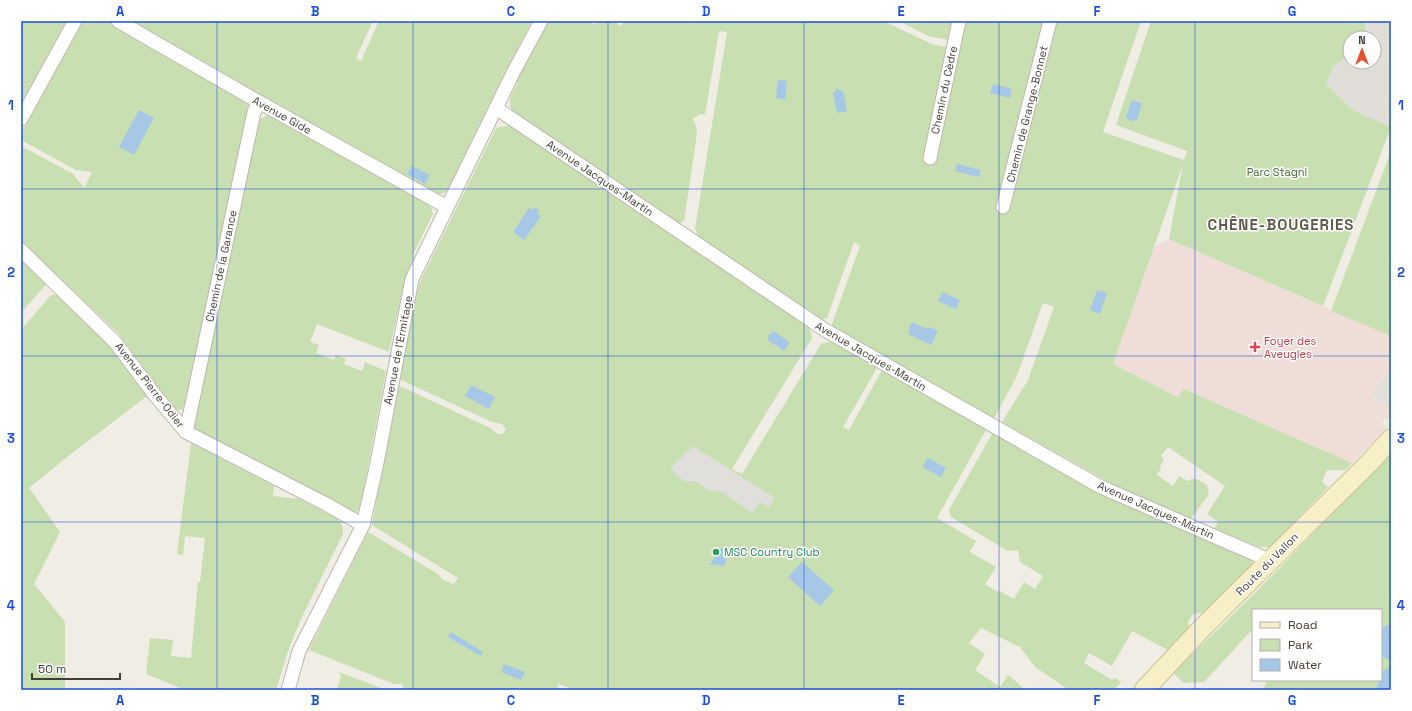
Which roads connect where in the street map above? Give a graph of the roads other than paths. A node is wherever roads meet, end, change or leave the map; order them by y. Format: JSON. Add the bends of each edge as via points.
{"nodes":[{"id":1,"x":75,"y":21,"type":"edge"},
{"id":2,"x":118,"y":21,"type":"edge"},
{"id":3,"x":541,"y":21,"type":"edge"},
{"id":4,"x":959,"y":21,"type":"edge"},
{"id":5,"x":1050,"y":21,"type":"edge"},
{"id":6,"x":259,"y":102,"type":"junction"},
{"id":7,"x":496,"y":108,"type":"junction"},
{"id":8,"x":21,"y":119,"type":"edge"},
{"id":9,"x":930,"y":158,"type":"dead end"},
{"id":10,"x":447,"y":207,"type":"junction"},
{"id":11,"x":1003,"y":207,"type":"dead end"},
{"id":12,"x":21,"y":250,"type":"edge"},
{"id":13,"x":186,"y":432,"type":"junction"},
{"id":14,"x":1391,"y":439,"type":"edge"},
{"id":15,"x":363,"y":525,"type":"junction"},
{"id":16,"x":1271,"y":561,"type":"junction"},
{"id":17,"x":288,"y":690,"type":"edge"},
{"id":18,"x":1144,"y":690,"type":"edge"}],
"edges":[{"from":1,"to":8,"type":"street"},
{"from":2,"to":6,"type":"street","name":"Avenue Gide"},
{"from":3,"to":7,"type":"street","name":"Avenue de l'Ermitage"},
{"from":4,"to":9,"type":"street","name":"Chemin du Cèdre"},
{"from":5,"to":11,"type":"street","name":"Chemin de Grange-Bonnet"},
{"from":6,"to":10,"type":"street","name":"Avenue Gide"},
{"from":6,"to":13,"type":"street","name":"Chemin de la Garance","via":[[254,112]]},
{"from":7,"to":10,"type":"street","name":"Avenue de l'Ermitage"},
{"from":7,"to":16,"type":"street","name":"Avenue Jacques-Martin","via":[[824,330],[863,353],[1101,487]]},
{"from":10,"to":15,"type":"street","name":"Avenue de l'Ermitage","via":[[412,278]]},
{"from":12,"to":13,"type":"street","name":"Avenue Pierre-Odier","via":[[115,342]]},
{"from":13,"to":15,"type":"street","name":"Avenue Pierre-Odier"},
{"from":14,"to":16,"type":"main road","name":"Route du Vallon"},
{"from":15,"to":17,"type":"street","name":"Avenue de l'Ermitage","via":[[299,651]]},
{"from":16,"to":18,"type":"main road","name":"Route du Vallon","via":[[1204,626]]}]}
